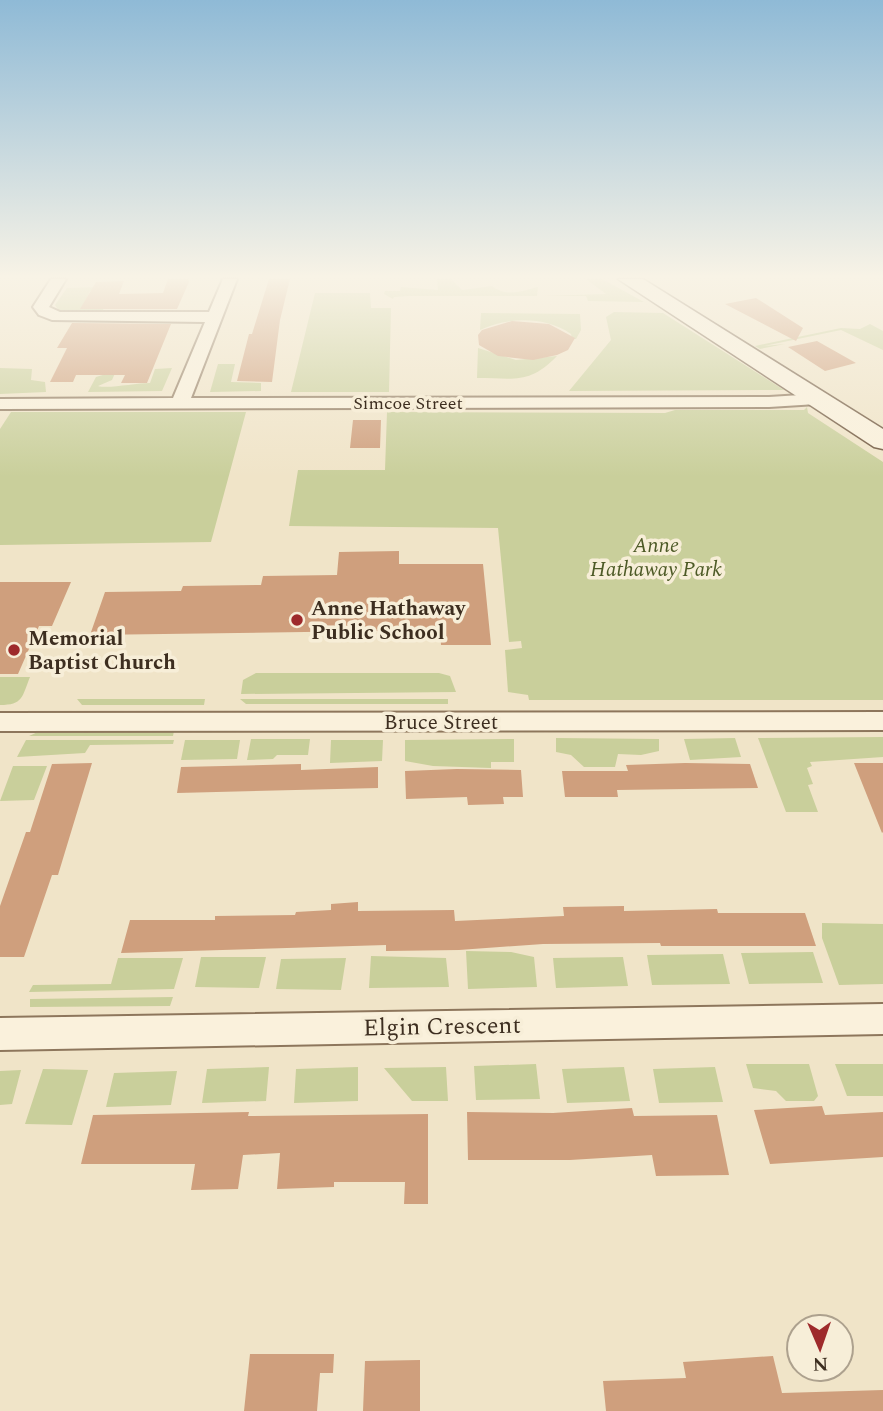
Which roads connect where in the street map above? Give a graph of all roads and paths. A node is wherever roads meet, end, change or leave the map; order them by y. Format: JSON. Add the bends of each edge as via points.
{"nodes":[{"id":1,"x":204,"y":345,"type":"edge"},
{"id":2,"x":732,"y":345,"type":"edge"},
{"id":3,"x":817,"y":399,"type":"junction"},
{"id":4,"x":180,"y":403,"type":"junction"},
{"id":5,"x":0,"y":404,"type":"edge"},
{"id":6,"x":883,"y":441,"type":"edge"},
{"id":7,"x":883,"y":721,"type":"edge"},
{"id":8,"x":0,"y":722,"type":"edge"},
{"id":9,"x":883,"y":1018,"type":"edge"},
{"id":10,"x":0,"y":1034,"type":"edge"}],
"edges":[{"from":1,"to":4,"type":"street"},
{"from":2,"to":3,"type":"main road"},
{"from":3,"to":4,"type":"street","name":"Simcoe Street"},
{"from":3,"to":6,"type":"main road"},
{"from":4,"to":5,"type":"street","name":"Simcoe Street"},
{"from":7,"to":8,"type":"street","name":"Bruce Street"},
{"from":9,"to":10,"type":"street","name":"Elgin Crescent"}]}
